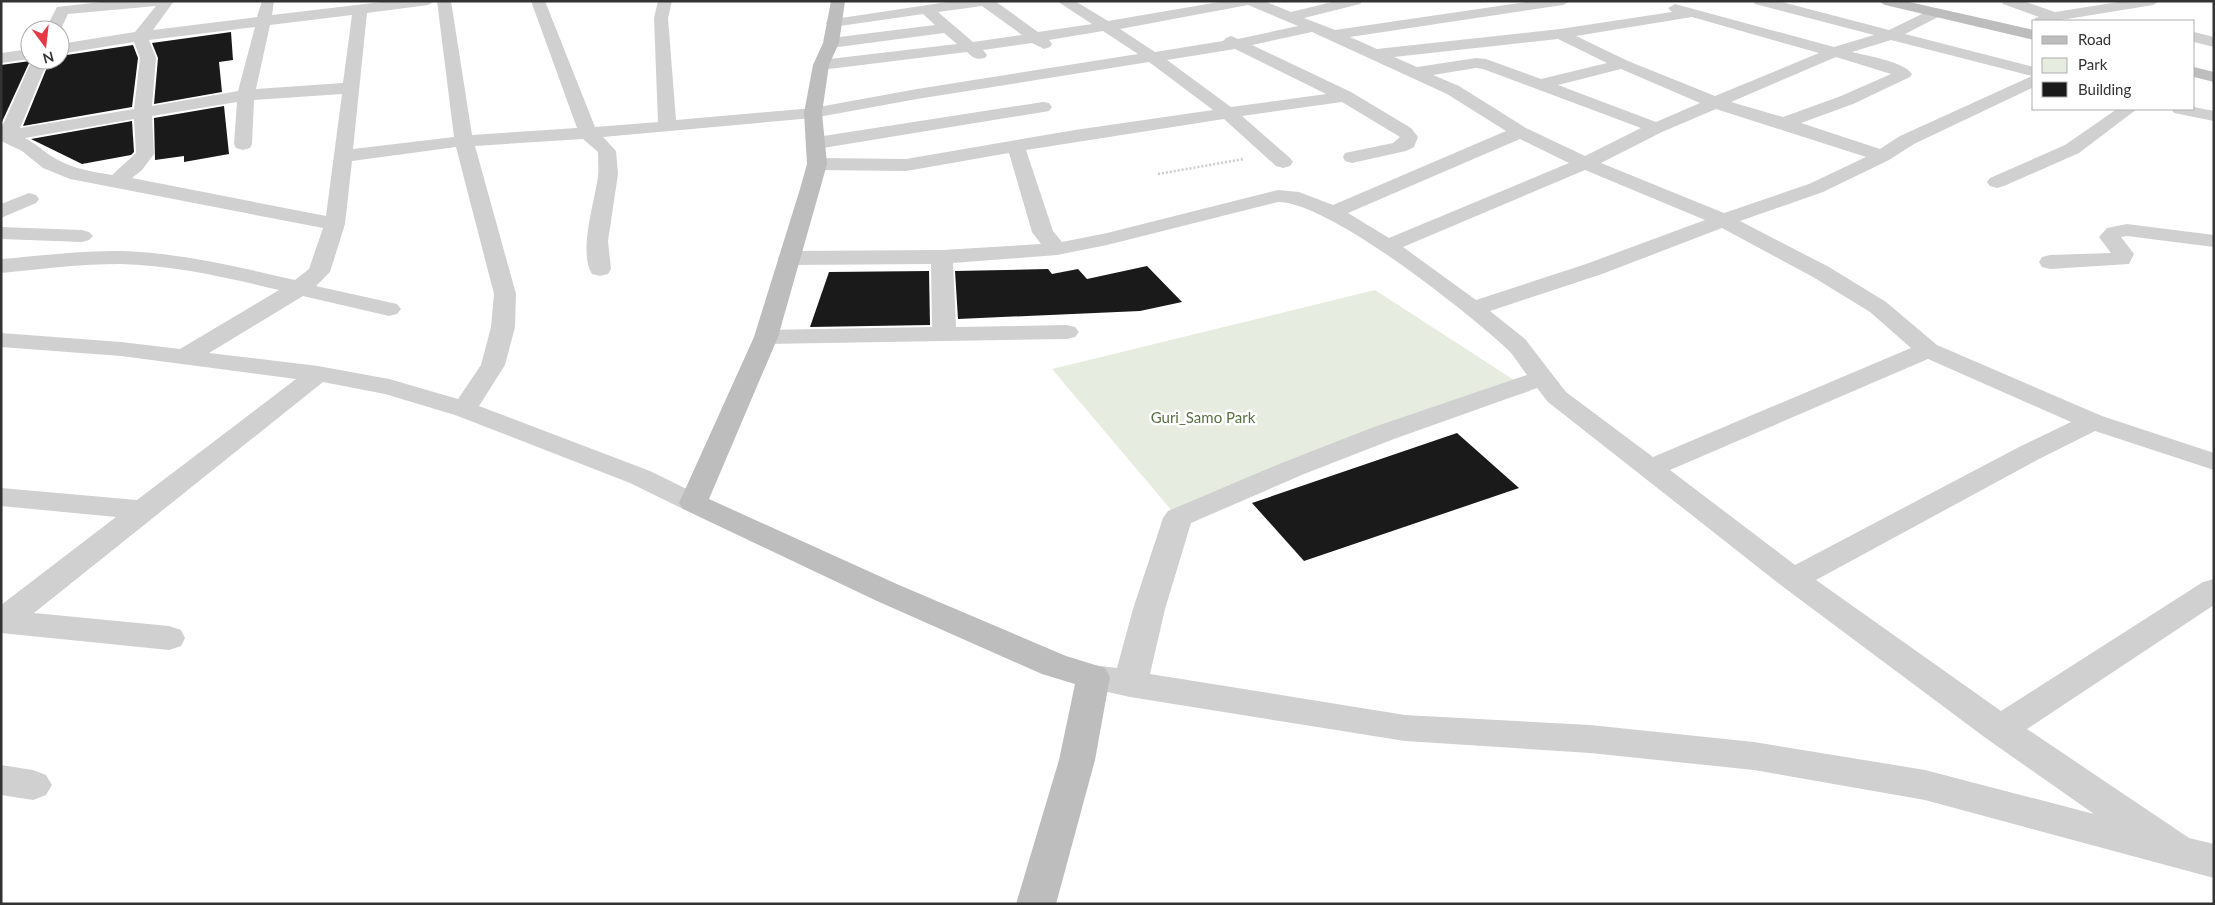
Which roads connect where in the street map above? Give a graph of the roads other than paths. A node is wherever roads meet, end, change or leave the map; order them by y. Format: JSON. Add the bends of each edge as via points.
{"nodes":[{"id":1,"x":160,"y":1,"type":"edge"},
{"id":2,"x":167,"y":1,"type":"edge"},
{"id":3,"x":269,"y":1,"type":"edge"},
{"id":4,"x":428,"y":1,"type":"edge"},
{"id":5,"x":444,"y":1,"type":"edge"},
{"id":6,"x":538,"y":1,"type":"edge"},
{"id":7,"x":665,"y":1,"type":"edge"},
{"id":8,"x":838,"y":1,"type":"edge"},
{"id":9,"x":985,"y":1,"type":"edge"},
{"id":10,"x":1064,"y":1,"type":"edge"},
{"id":11,"x":1154,"y":1,"type":"edge"},
{"id":12,"x":1247,"y":1,"type":"edge"},
{"id":13,"x":1251,"y":1,"type":"edge"},
{"id":14,"x":1355,"y":1,"type":"edge"},
{"id":15,"x":1563,"y":1,"type":"edge"},
{"id":16,"x":1760,"y":1,"type":"edge"},
{"id":17,"x":1885,"y":1,"type":"edge"},
{"id":18,"x":2008,"y":1,"type":"edge"},
{"id":19,"x":2153,"y":1,"type":"edge"},
{"id":20,"x":1660,"y":4,"type":"dead end"},
{"id":21,"x":57,"y":6,"type":"edge"},
{"id":22,"x":1932,"y":7,"type":"edge"},
{"id":23,"x":360,"y":9,"type":"junction"},
{"id":24,"x":927,"y":10,"type":"junction"},
{"id":25,"x":1692,"y":12,"type":"junction"},
{"id":26,"x":1182,"y":16,"type":"junction"},
{"id":27,"x":1289,"y":17,"type":"junction"},
{"id":28,"x":2047,"y":19,"type":"edge"},
{"id":29,"x":55,"y":20,"type":"edge"},
{"id":30,"x":265,"y":20,"type":"junction"},
{"id":31,"x":2032,"y":24,"type":"edge"},
{"id":32,"x":1106,"y":26,"type":"junction"},
{"id":33,"x":2214,"y":26,"type":"edge"},
{"id":34,"x":1313,"y":27,"type":"junction"},
{"id":35,"x":948,"y":28,"type":"junction"},
{"id":36,"x":2195,"y":28,"type":"edge"},
{"id":37,"x":2011,"y":30,"type":"junction"},
{"id":38,"x":832,"y":33,"type":"junction"},
{"id":39,"x":1560,"y":34,"type":"junction"},
{"id":40,"x":1333,"y":35,"type":"junction"},
{"id":41,"x":1891,"y":35,"type":"junction"},
{"id":42,"x":2032,"y":35,"type":"edge"},
{"id":43,"x":140,"y":36,"type":"junction"},
{"id":44,"x":2195,"y":37,"type":"edge"},
{"id":45,"x":1036,"y":38,"type":"junction"},
{"id":46,"x":2214,"y":42,"type":"edge"},
{"id":47,"x":1235,"y":44,"type":"junction"},
{"id":48,"x":70,"y":47,"type":"edge"},
{"id":49,"x":971,"y":47,"type":"junction"},
{"id":50,"x":1834,"y":52,"type":"junction"},
{"id":51,"x":1377,"y":54,"type":"junction"},
{"id":52,"x":20,"y":55,"type":"edge"},
{"id":53,"x":1151,"y":56,"type":"junction"},
{"id":54,"x":1,"y":58,"type":"edge"},
{"id":55,"x":886,"y":59,"type":"junction"},
{"id":56,"x":1622,"y":64,"type":"junction"},
{"id":57,"x":821,"y":66,"type":"junction"},
{"id":58,"x":1079,"y":69,"type":"junction"},
{"id":59,"x":37,"y":70,"type":"edge"},
{"id":60,"x":2032,"y":71,"type":"edge"},
{"id":61,"x":1417,"y":72,"type":"junction"},
{"id":62,"x":2195,"y":72,"type":"edge"},
{"id":63,"x":2214,"y":77,"type":"edge"},
{"id":64,"x":1006,"y":80,"type":"junction"},
{"id":65,"x":2032,"y":83,"type":"edge"},
{"id":66,"x":1101,"y":84,"type":"dead end"},
{"id":67,"x":1542,"y":84,"type":"junction"},
{"id":68,"x":351,"y":88,"type":"junction"},
{"id":69,"x":917,"y":94,"type":"junction"},
{"id":70,"x":246,"y":95,"type":"junction"},
{"id":71,"x":1345,"y":96,"type":"junction"},
{"id":72,"x":1716,"y":103,"type":"junction"},
{"id":73,"x":2127,"y":110,"type":"edge"},
{"id":74,"x":2185,"y":110,"type":"edge"},
{"id":75,"x":144,"y":111,"type":"junction"},
{"id":76,"x":813,"y":113,"type":"junction"},
{"id":77,"x":1228,"y":113,"type":"junction"},
{"id":78,"x":2214,"y":116,"type":"edge"},
{"id":79,"x":1060,"y":121,"type":"junction"},
{"id":80,"x":1784,"y":123,"type":"junction"},
{"id":81,"x":667,"y":126,"type":"junction"},
{"id":82,"x":1656,"y":128,"type":"junction"},
{"id":83,"x":1520,"y":132,"type":"junction"},
{"id":84,"x":588,"y":133,"type":"junction"},
{"id":85,"x":4,"y":136,"type":"edge"},
{"id":86,"x":464,"y":140,"type":"junction"},
{"id":87,"x":817,"y":142,"type":"junction"},
{"id":88,"x":243,"y":144,"type":"dead end"},
{"id":89,"x":1016,"y":146,"type":"junction"},
{"id":90,"x":343,"y":156,"type":"junction"},
{"id":91,"x":1882,"y":156,"type":"junction"},
{"id":92,"x":1352,"y":157,"type":"dead end"},
{"id":93,"x":1278,"y":158,"type":"road end"},
{"id":94,"x":1585,"y":163,"type":"junction"},
{"id":95,"x":817,"y":164,"type":"junction"},
{"id":96,"x":116,"y":181,"type":"junction"},
{"id":97,"x":1997,"y":182,"type":"dead end"},
{"id":98,"x":29,"y":199,"type":"dead end"},
{"id":99,"x":1,"y":212,"type":"edge"},
{"id":100,"x":1333,"y":212,"type":"junction"},
{"id":101,"x":1723,"y":220,"type":"junction"},
{"id":102,"x":335,"y":224,"type":"junction"},
{"id":103,"x":1,"y":232,"type":"edge"},
{"id":104,"x":82,"y":236,"type":"dead end"},
{"id":105,"x":2214,"y":241,"type":"edge"},
{"id":106,"x":1387,"y":246,"type":"junction"},
{"id":107,"x":1057,"y":250,"type":"junction"},
{"id":108,"x":942,"y":257,"type":"junction"},
{"id":109,"x":789,"y":258,"type":"junction"},
{"id":110,"x":2050,"y":262,"type":"dead end"},
{"id":111,"x":1,"y":266,"type":"edge"},
{"id":112,"x":600,"y":268,"type":"dead end"},
{"id":113,"x":298,"y":289,"type":"junction"},
{"id":114,"x":1474,"y":308,"type":"junction"},
{"id":115,"x":389,"y":309,"type":"dead end"},
{"id":116,"x":1067,"y":332,"type":"dead end"},
{"id":117,"x":944,"y":333,"type":"junction"},
{"id":118,"x":766,"y":337,"type":"junction"},
{"id":119,"x":1,"y":340,"type":"edge"},
{"id":120,"x":1928,"y":350,"type":"junction"},
{"id":121,"x":184,"y":357,"type":"junction"},
{"id":122,"x":318,"y":374,"type":"junction"},
{"id":123,"x":1542,"y":378,"type":"junction"},
{"id":124,"x":464,"y":410,"type":"junction"},
{"id":125,"x":2094,"y":422,"type":"junction"},
{"id":126,"x":2214,"y":462,"type":"edge"},
{"id":127,"x":1650,"y":469,"type":"junction"},
{"id":128,"x":1,"y":497,"type":"edge"},
{"id":129,"x":693,"y":503,"type":"junction"},
{"id":130,"x":142,"y":510,"type":"junction"},
{"id":131,"x":1793,"y":579,"type":"junction"},
{"id":132,"x":2214,"y":590,"type":"edge"},
{"id":133,"x":1,"y":622,"type":"edge"},
{"id":134,"x":169,"y":638,"type":"dead end"},
{"id":135,"x":1093,"y":677,"type":"junction"},
{"id":136,"x":1130,"y":684,"type":"junction"},
{"id":137,"x":2000,"y":729,"type":"junction"},
{"id":138,"x":2180,"y":853,"type":"junction"},
{"id":139,"x":2214,"y":861,"type":"edge"},
{"id":140,"x":1036,"y":904,"type":"edge"}],
"edges":[{"from":1,"to":21,"type":"street"},
{"from":2,"to":43,"type":"street"},
{"from":3,"to":30,"type":"street"},
{"from":4,"to":23,"type":"street"},
{"from":5,"to":86,"type":"street"},
{"from":6,"to":84,"type":"street"},
{"from":7,"to":81,"type":"street","via":[[661,18]]},
{"from":8,"to":38,"type":"main road"},
{"from":9,"to":24,"type":"street"},
{"from":9,"to":45,"type":"street"},
{"from":10,"to":32,"type":"street"},
{"from":11,"to":26,"type":"street"},
{"from":12,"to":26,"type":"street"},
{"from":13,"to":27,"type":"street"},
{"from":14,"to":27,"type":"street"},
{"from":15,"to":40,"type":"street"},
{"from":16,"to":41,"type":"street"},
{"from":17,"to":22,"type":"main road"},
{"from":18,"to":28,"type":"street"},
{"from":19,"to":28,"type":"street"},
{"from":20,"to":25,"type":"street"},
{"from":21,"to":29,"type":"street"},
{"from":22,"to":37,"type":"main road"},
{"from":22,"to":41,"type":"street"},
{"from":23,"to":30,"type":"street"},
{"from":23,"to":68,"type":"street"},
{"from":24,"to":35,"type":"street"},
{"from":24,"to":38,"type":"street"},
{"from":25,"to":39,"type":"street"},
{"from":25,"to":50,"type":"street"},
{"from":26,"to":32,"type":"street"},
{"from":26,"to":47,"type":"street"},
{"from":27,"to":34,"type":"street"},
{"from":30,"to":43,"type":"street"},
{"from":30,"to":70,"type":"street"},
{"from":31,"to":37,"type":"street"},
{"from":32,"to":45,"type":"street"},
{"from":32,"to":53,"type":"street"},
{"from":33,"to":36,"type":"street"},
{"from":34,"to":40,"type":"street"},
{"from":34,"to":47,"type":"street"},
{"from":35,"to":38,"type":"street"},
{"from":35,"to":49,"type":"street"},
{"from":37,"to":42,"type":"main road"},
{"from":38,"to":57,"type":"main road"},
{"from":39,"to":51,"type":"street"},
{"from":39,"to":56,"type":"street"},
{"from":40,"to":51,"type":"street"},
{"from":41,"to":50,"type":"street"},
{"from":41,"to":60,"type":"street"},
{"from":43,"to":48,"type":"street"},
{"from":43,"to":75,"type":"street","via":[[148,58]]},
{"from":44,"to":46,"type":"street"},
{"from":45,"to":49,"type":"street"},
{"from":45,"to":58,"type":"street"},
{"from":47,"to":53,"type":"street"},
{"from":47,"to":71,"type":"street"},
{"from":49,"to":55,"type":"street"},
{"from":49,"to":64,"type":"street"},
{"from":50,"to":72,"type":"street"},
{"from":50,"to":80,"type":"street","via":[[1904,74],[1847,100]]},
{"from":51,"to":61,"type":"street"},
{"from":52,"to":54,"type":"street"},
{"from":53,"to":58,"type":"street"},
{"from":53,"to":77,"type":"street"},
{"from":55,"to":57,"type":"street"},
{"from":55,"to":69,"type":"street"},
{"from":56,"to":67,"type":"street"},
{"from":56,"to":72,"type":"street"},
{"from":57,"to":76,"type":"main road"},
{"from":58,"to":64,"type":"street"},
{"from":58,"to":66,"type":"street"},
{"from":59,"to":85,"type":"street"},
{"from":61,"to":67,"type":"street","via":[[1481,63]]},
{"from":61,"to":83,"type":"street","via":[[1453,90]]},
{"from":62,"to":63,"type":"main road"},
{"from":64,"to":69,"type":"street"},
{"from":64,"to":79,"type":"street"},
{"from":65,"to":91,"type":"street","via":[[1907,140]]},
{"from":67,"to":82,"type":"street"},
{"from":68,"to":70,"type":"street"},
{"from":68,"to":90,"type":"street"},
{"from":69,"to":76,"type":"street"},
{"from":70,"to":75,"type":"street"},
{"from":70,"to":88,"type":"street"},
{"from":71,"to":77,"type":"street"},
{"from":71,"to":92,"type":"street","via":[[1409,137],[1407,143],[1399,147]]},
{"from":72,"to":80,"type":"street"},
{"from":72,"to":82,"type":"street"},
{"from":73,"to":97,"type":"street","via":[[2072,149]]},
{"from":74,"to":78,"type":"street"},
{"from":75,"to":85,"type":"street"},
{"from":75,"to":96,"type":"street","via":[[145,154],[136,166]]},
{"from":76,"to":81,"type":"street"},
{"from":76,"to":87,"type":"main road"},
{"from":77,"to":79,"type":"street"},
{"from":77,"to":93,"type":"street"},
{"from":79,"to":87,"type":"street"},
{"from":79,"to":89,"type":"street"},
{"from":80,"to":91,"type":"street"},
{"from":81,"to":84,"type":"street"},
{"from":82,"to":94,"type":"street"},
{"from":83,"to":94,"type":"street"},
{"from":83,"to":100,"type":"street"},
{"from":84,"to":86,"type":"street"},
{"from":84,"to":112,"type":"street","via":[[607,151],[608,174],[596,241]]},
{"from":85,"to":96,"type":"street","via":[[28,146],[62,170]]},
{"from":86,"to":90,"type":"street"},
{"from":86,"to":124,"type":"street","via":[[505,294],[503,327],[493,365]]},
{"from":87,"to":95,"type":"main road"},
{"from":89,"to":95,"type":"street","via":[[906,164]]},
{"from":89,"to":107,"type":"street","via":[[1043,232]]},
{"from":90,"to":102,"type":"street"},
{"from":91,"to":101,"type":"street","via":[[1816,188]]},
{"from":94,"to":101,"type":"street"},
{"from":94,"to":106,"type":"street"},
{"from":95,"to":109,"type":"main road"},
{"from":96,"to":102,"type":"street"},
{"from":98,"to":99,"type":"street"},
{"from":100,"to":106,"type":"street"},
{"from":100,"to":107,"type":"street","via":[[1292,196],[1278,196]]},
{"from":101,"to":114,"type":"street","via":[[1594,269]]},
{"from":101,"to":120,"type":"street","via":[[1821,272],[1878,307]]},
{"from":102,"to":113,"type":"street","via":[[319,272]]},
{"from":103,"to":104,"type":"street"},
{"from":105,"to":110,"type":"street","via":[[2127,230],[2114,232],[2110,237],[2124,254],[2120,259]]},
{"from":106,"to":114,"type":"street"},
{"from":107,"to":108,"type":"street"},
{"from":108,"to":109,"type":"street"},
{"from":108,"to":117,"type":"street"},
{"from":109,"to":118,"type":"main road"},
{"from":111,"to":113,"type":"street","via":[[113,258],[160,260]]},
{"from":113,"to":115,"type":"street"},
{"from":113,"to":121,"type":"street"},
{"from":114,"to":123,"type":"street","via":[[1516,344]]},
{"from":116,"to":117,"type":"street"},
{"from":117,"to":118,"type":"street"},
{"from":118,"to":129,"type":"main road"},
{"from":119,"to":121,"type":"street"},
{"from":120,"to":125,"type":"street"},
{"from":120,"to":127,"type":"street"},
{"from":121,"to":122,"type":"street"},
{"from":122,"to":124,"type":"street","via":[[389,387]]},
{"from":122,"to":130,"type":"street"},
{"from":123,"to":127,"type":"street","via":[[1557,397]]},
{"from":123,"to":136,"type":"street","via":[[1384,433],[1178,518],[1149,609]]},
{"from":124,"to":129,"type":"street","via":[[640,477]]},
{"from":125,"to":126,"type":"street"},
{"from":125,"to":131,"type":"street"},
{"from":127,"to":131,"type":"street"},
{"from":128,"to":130,"type":"street"},
{"from":129,"to":135,"type":"main road","via":[[940,616],[1054,665]]},
{"from":130,"to":133,"type":"street"},
{"from":131,"to":137,"type":"street"},
{"from":132,"to":137,"type":"street"},
{"from":133,"to":134,"type":"street"},
{"from":135,"to":136,"type":"street"},
{"from":135,"to":140,"type":"main road","via":[[1077,760]]},
{"from":136,"to":138,"type":"street","via":[[1405,728],[1590,739],[1764,758],[1925,785]]},
{"from":137,"to":138,"type":"street"},
{"from":138,"to":139,"type":"street"}]}
